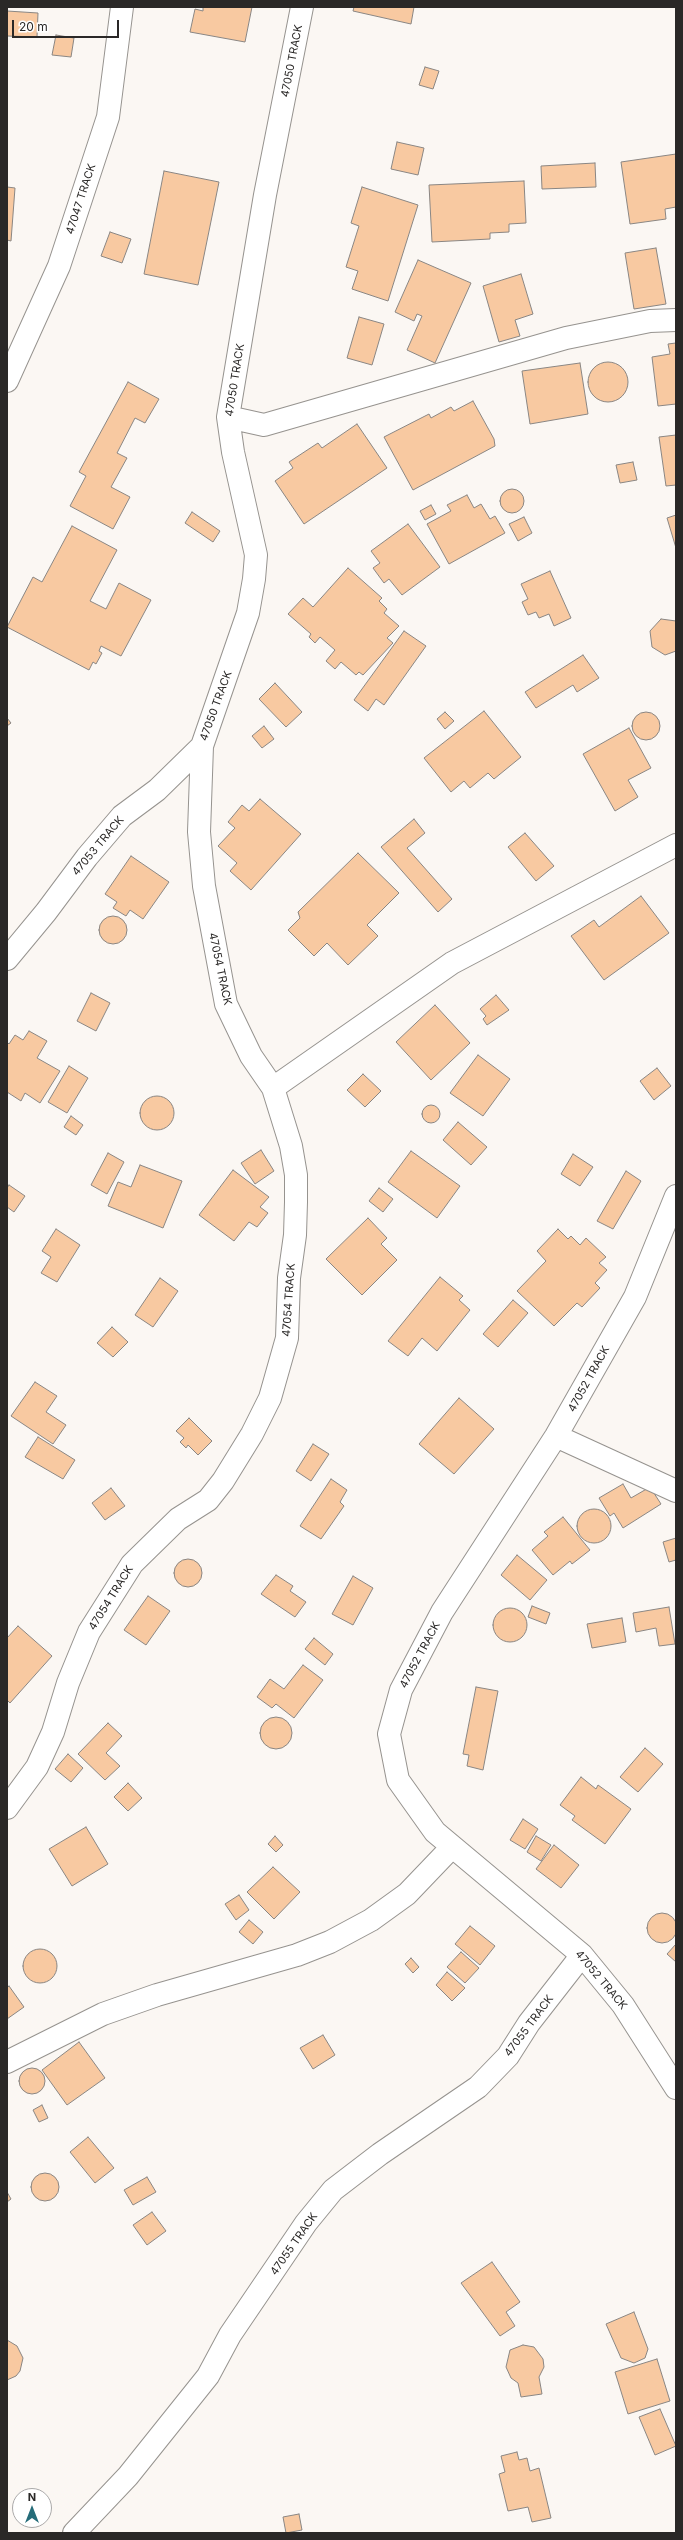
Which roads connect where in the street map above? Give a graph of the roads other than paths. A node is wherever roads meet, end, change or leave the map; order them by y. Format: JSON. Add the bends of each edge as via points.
{"nodes":[{"id":1,"x":122,"y":7,"type":"edge"},
{"id":2,"x":302,"y":7,"type":"edge"},
{"id":3,"x":676,"y":320,"type":"edge"},
{"id":4,"x":7,"y":381,"type":"edge"},
{"id":5,"x":228,"y":417,"type":"junction"},
{"id":6,"x":202,"y":746,"type":"junction"},
{"id":7,"x":676,"y":845,"type":"edge"},
{"id":8,"x":7,"y":959,"type":"edge"},
{"id":9,"x":273,"y":1088,"type":"junction"},
{"id":10,"x":676,"y":1196,"type":"edge"},
{"id":11,"x":556,"y":1436,"type":"junction"},
{"id":12,"x":676,"y":1491,"type":"edge"},
{"id":13,"x":7,"y":1808,"type":"edge"},
{"id":14,"x":451,"y":1848,"type":"junction"},
{"id":15,"x":582,"y":1955,"type":"junction"},
{"id":16,"x":7,"y":2062,"type":"edge"},
{"id":17,"x":676,"y":2088,"type":"edge"},
{"id":18,"x":74,"y":2533,"type":"edge"}],
"edges":[{"from":1,"to":4,"type":"street","name":"47047 TRACK","via":[[108,117],[59,266]]},
{"from":2,"to":5,"type":"street","name":"47050 TRACK","via":[[266,195]]},
{"from":3,"to":5,"type":"street","via":[[650,322],[566,338],[264,425]]},
{"from":5,"to":6,"type":"street","name":"47050 TRACK","via":[[233,452],[256,555],[248,613]]},
{"from":6,"to":8,"type":"street","name":"47053 TRACK","via":[[157,790],[122,816]]},
{"from":6,"to":9,"type":"street","name":"47054 TRACK","via":[[199,840],[204,886],[226,1004],[251,1056]]},
{"from":7,"to":9,"type":"street","via":[[452,963]]},
{"from":9,"to":13,"type":"street","name":"47054 TRACK","via":[[291,1146],[296,1175],[287,1338],[270,1398],[238,1458],[208,1500],[178,1519],[153,1542],[132,1564],[114,1591],[89,1632],[68,1683],[53,1732],[37,1767]]},
{"from":10,"to":11,"type":"street","name":"47052 TRACK","via":[[635,1297]]},
{"from":11,"to":12,"type":"street"},
{"from":11,"to":14,"type":"street","name":"47052 TRACK","via":[[442,1612],[401,1690],[389,1734],[398,1780],[434,1832]]},
{"from":14,"to":15,"type":"street","name":"47052 TRACK","via":[[524,1905]]},
{"from":14,"to":16,"type":"street","via":[[406,1894],[371,1920],[330,1942],[297,1955],[157,1995],[103,2014]]},
{"from":15,"to":17,"type":"street","name":"47052 TRACK","via":[[623,2005]]},
{"from":15,"to":18,"type":"street","name":"47055 TRACK","via":[[529,2023],[508,2056],[478,2088],[380,2154],[333,2190],[306,2223],[230,2335],[208,2376],[128,2476]]}]}
